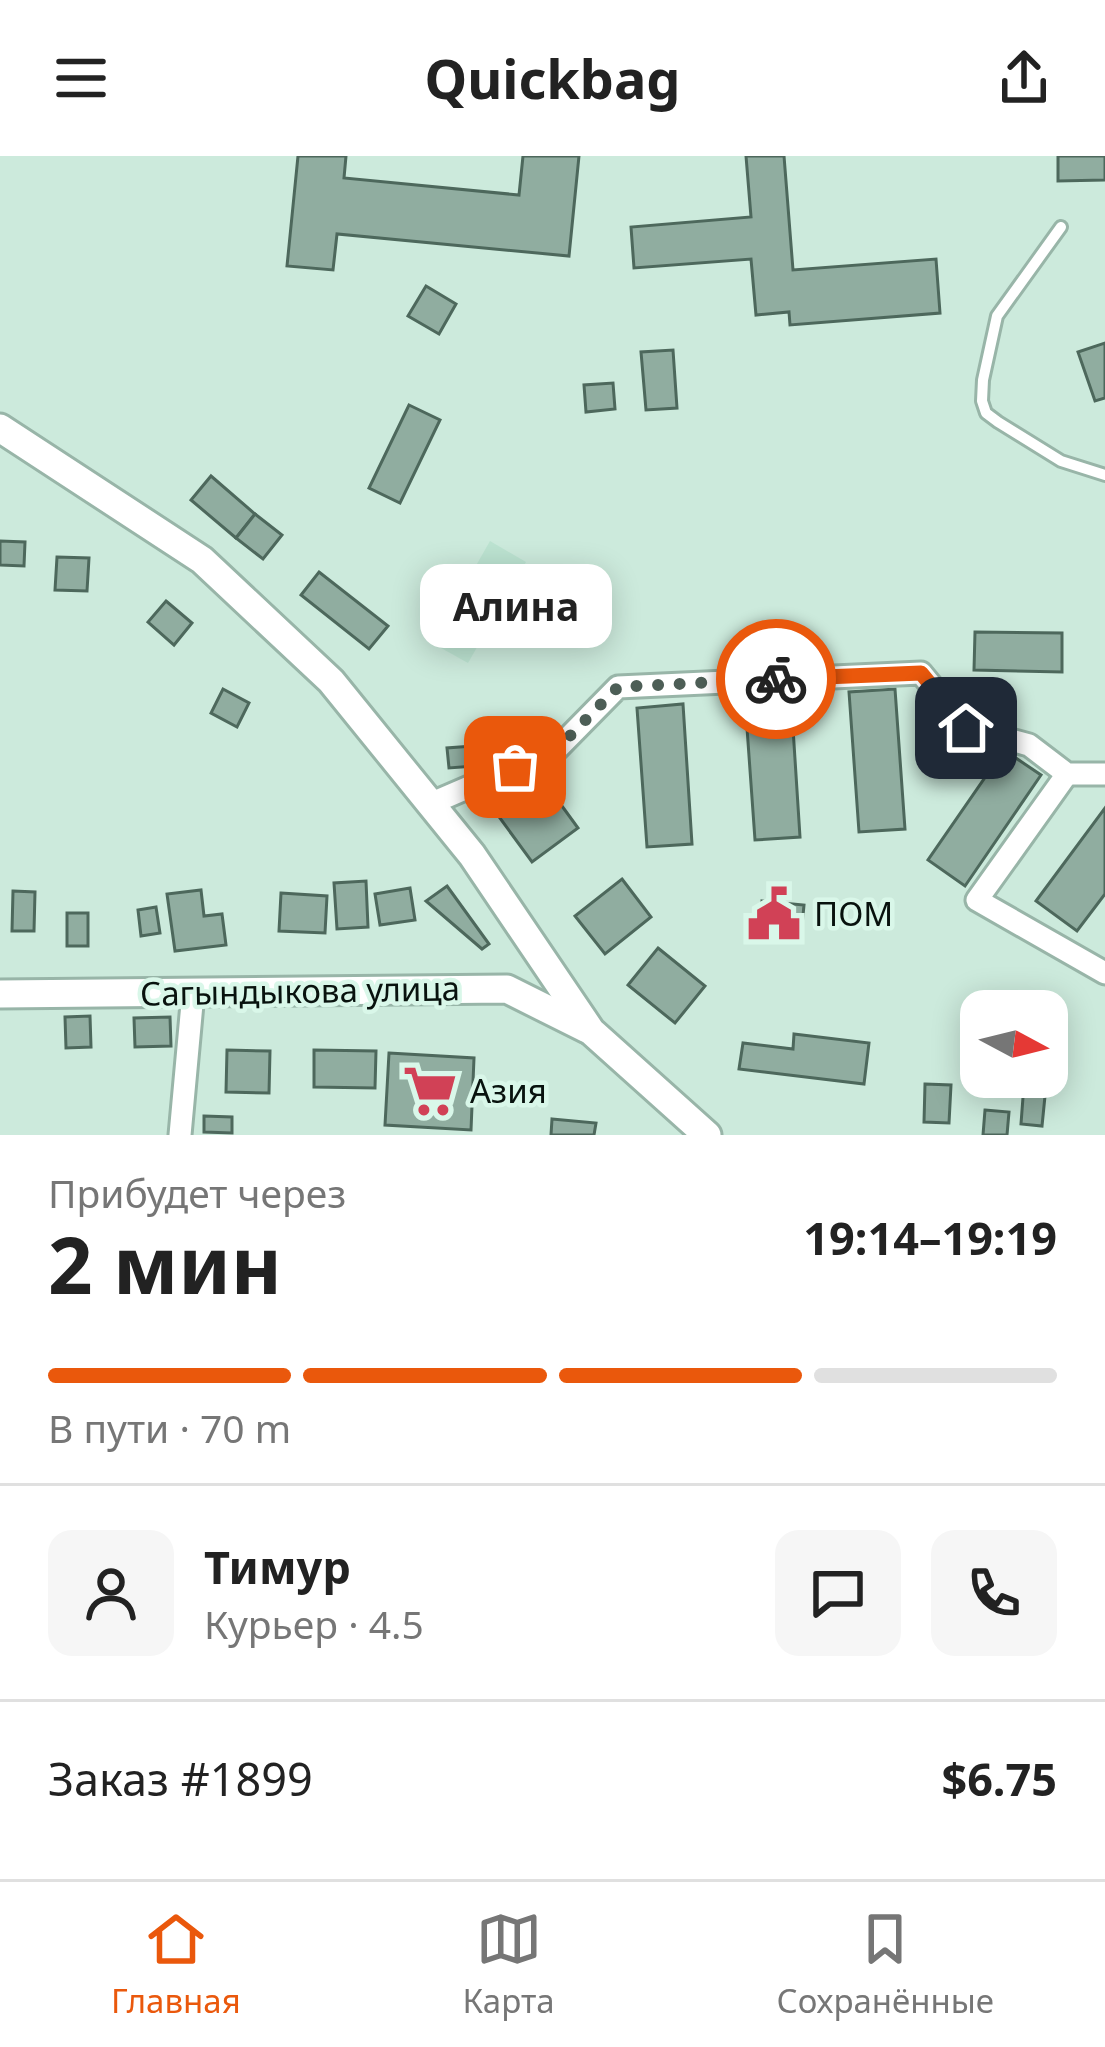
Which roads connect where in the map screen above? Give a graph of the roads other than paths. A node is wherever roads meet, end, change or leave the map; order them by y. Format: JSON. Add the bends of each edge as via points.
{"nodes":[{"id":1,"x":1061,"y":227,"type":"dead end"},
{"id":2,"x":0,"y":428,"type":"edge"},
{"id":3,"x":1105,"y":475,"type":"edge"},
{"id":4,"x":1067,"y":774,"type":"junction"},
{"id":5,"x":1105,"y":774,"type":"edge"},
{"id":6,"x":430,"y":804,"type":"junction"},
{"id":7,"x":1105,"y":973,"type":"edge"},
{"id":8,"x":193,"y":992,"type":"junction"},
{"id":9,"x":0,"y":994,"type":"edge"},
{"id":10,"x":591,"y":1031,"type":"junction"},
{"id":11,"x":180,"y":1135,"type":"edge"},
{"id":12,"x":707,"y":1135,"type":"edge"}],
"edges":[{"from":1,"to":3,"type":"lane","via":[[997,316],[982,401],[986,413],[1061,461]]},
{"from":2,"to":6,"type":"street","via":[[202,560],[331,681]]},
{"from":4,"to":5,"type":"street"},
{"from":4,"to":6,"type":"street","via":[[1029,746],[966,728],[921,673],[618,687],[557,749]]},
{"from":4,"to":7,"type":"street","via":[[977,900]]},
{"from":6,"to":10,"type":"street"},
{"from":8,"to":9,"type":"street","name":"Сагындыкова улица"},
{"from":8,"to":10,"type":"street","name":"Сагындыкова улица","via":[[507,988]]},
{"from":8,"to":11,"type":"street"},
{"from":10,"to":12,"type":"street"}]}
